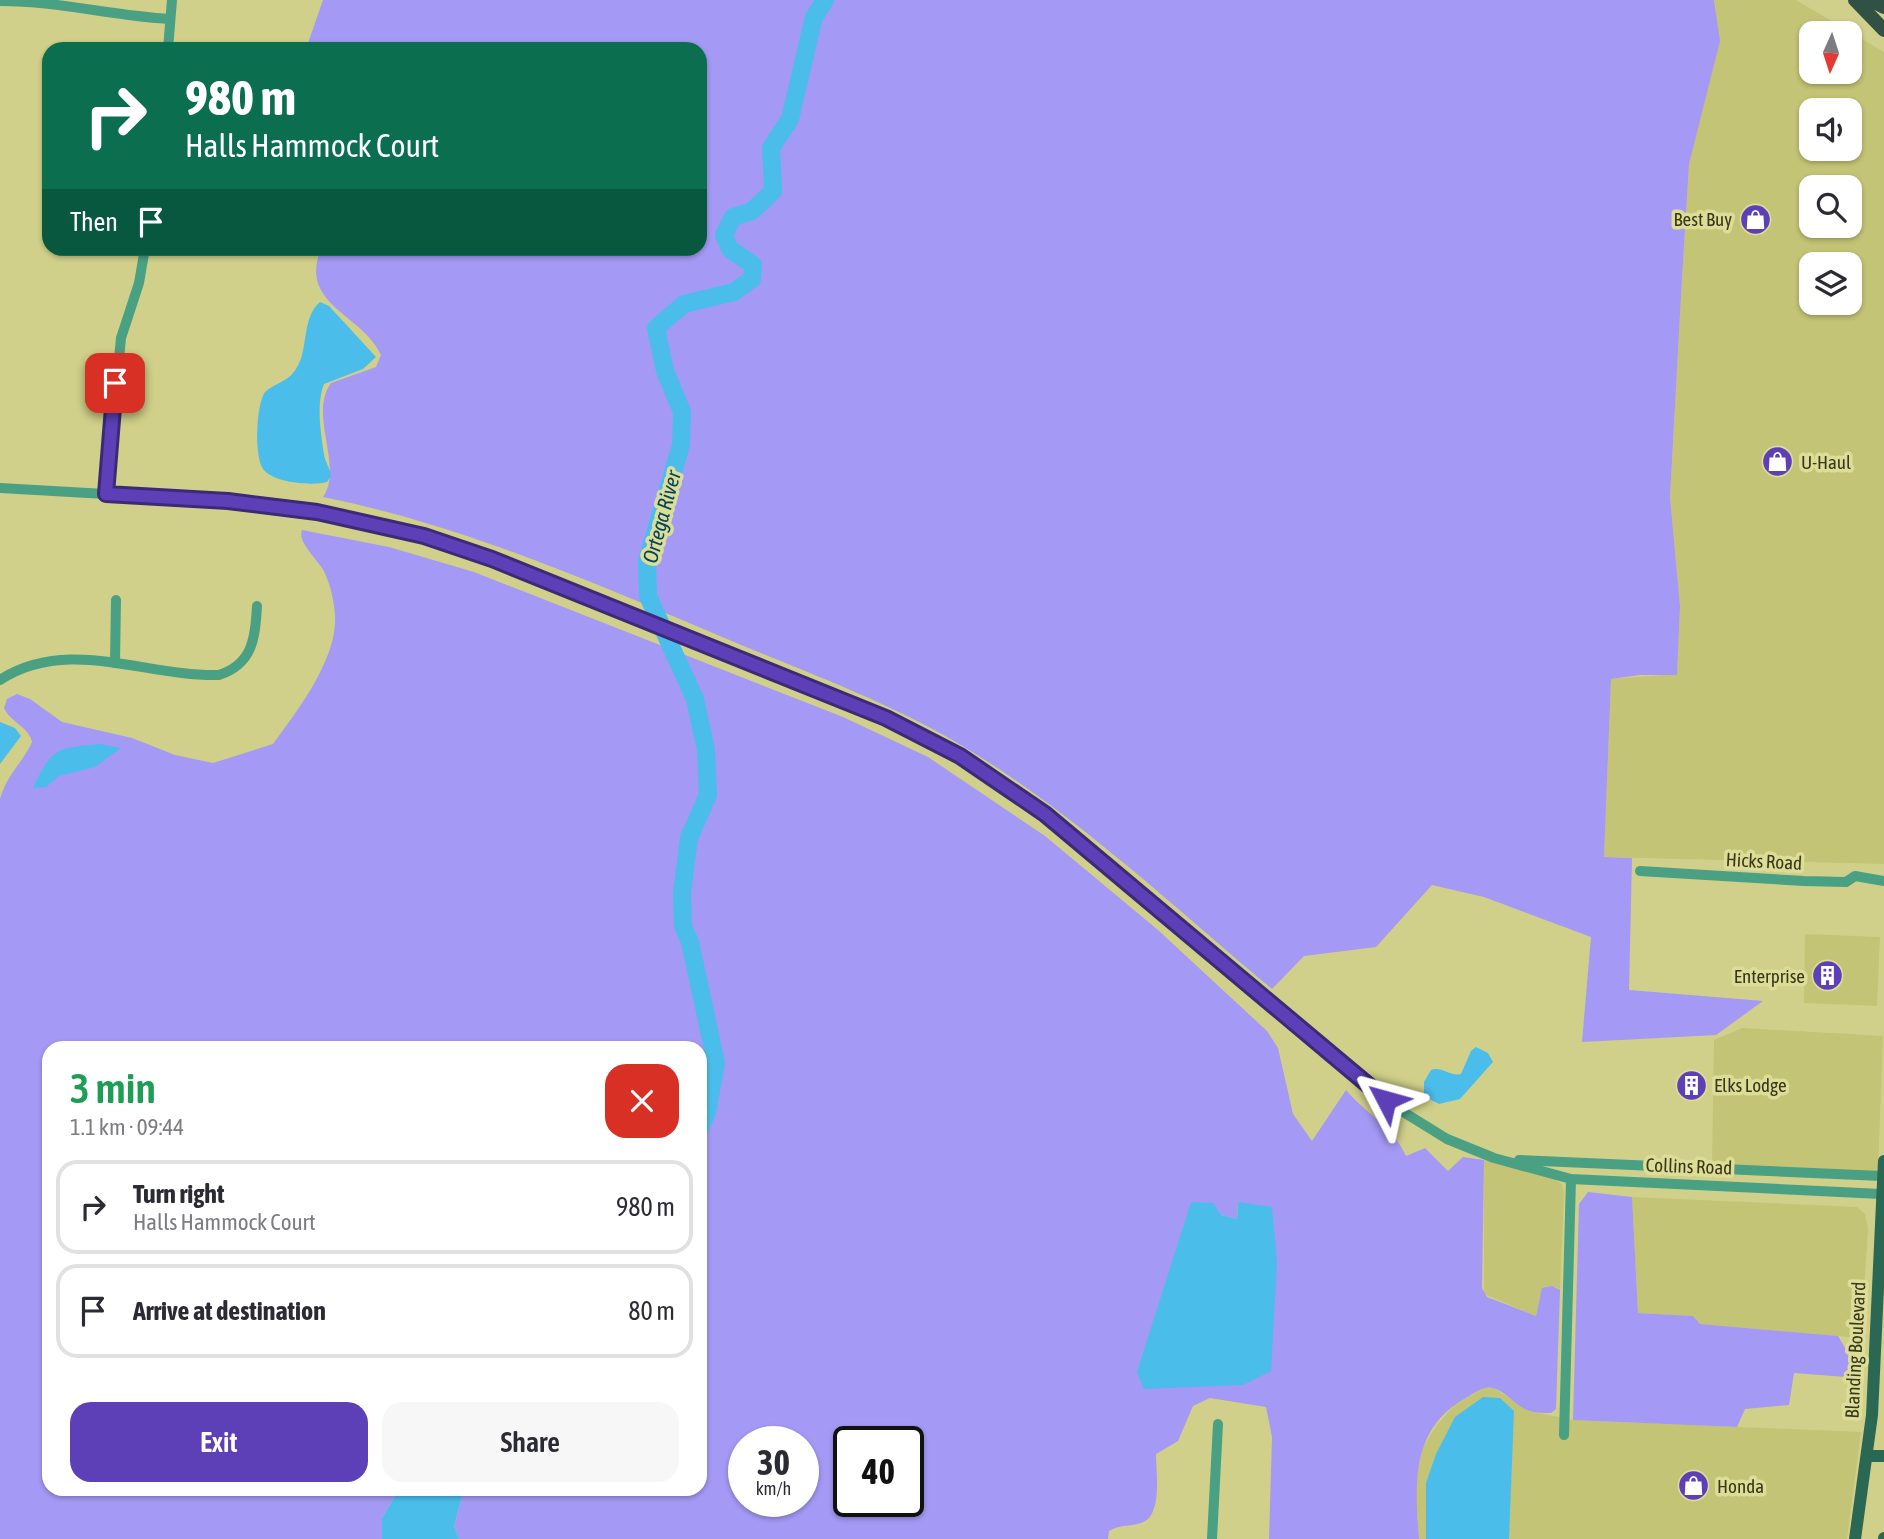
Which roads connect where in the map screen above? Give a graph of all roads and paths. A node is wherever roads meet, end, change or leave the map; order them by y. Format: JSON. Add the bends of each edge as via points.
{"nodes":[{"id":1,"x":172,"y":0,"type":"edge"},
{"id":2,"x":1855,"y":0,"type":"edge"},
{"id":3,"x":1870,"y":0,"type":"edge"},
{"id":4,"x":0,"y":1,"type":"edge"},
{"id":5,"x":1884,"y":7,"type":"edge"},
{"id":6,"x":170,"y":19,"type":"junction"},
{"id":7,"x":1884,"y":30,"type":"edge"},
{"id":8,"x":168,"y":42,"type":"edge"},
{"id":9,"x":144,"y":256,"type":"edge"},
{"id":10,"x":0,"y":488,"type":"edge"},
{"id":11,"x":106,"y":494,"type":"junction"},
{"id":12,"x":116,"y":600,"type":"dead end"},
{"id":13,"x":257,"y":606,"type":"dead end"},
{"id":14,"x":115,"y":663,"type":"junction"},
{"id":15,"x":1,"y":676,"type":"edge"},
{"id":16,"x":1640,"y":871,"type":"dead end"},
{"id":17,"x":1884,"y":881,"type":"edge"},
{"id":18,"x":1494,"y":1158,"type":"junction"},
{"id":19,"x":1884,"y":1161,"type":"edge"},
{"id":20,"x":1883,"y":1176,"type":"edge"},
{"id":21,"x":1571,"y":1178,"type":"junction"},
{"id":22,"x":1883,"y":1194,"type":"edge"},
{"id":23,"x":1218,"y":1424,"type":"dead end"},
{"id":24,"x":1564,"y":1435,"type":"dead end"},
{"id":25,"x":1868,"y":1456,"type":"junction"},
{"id":26,"x":1884,"y":1457,"type":"edge"},
{"id":27,"x":1212,"y":1539,"type":"edge"},
{"id":28,"x":1854,"y":1539,"type":"edge"}],
"edges":[{"from":1,"to":6,"type":"street"},
{"from":2,"to":7,"type":"highway"},
{"from":3,"to":5,"type":"highway"},
{"from":4,"to":6,"type":"street"},
{"from":6,"to":8,"type":"street"},
{"from":9,"to":11,"type":"street","via":[[121,338]]},
{"from":10,"to":11,"type":"street","name":"Collins Road"},
{"from":11,"to":18,"type":"street","name":"Collins Road","via":[[228,501],[386,525],[492,559],[886,718],[988,774],[1086,846],[1386,1100],[1447,1139]]},
{"from":12,"to":14,"type":"street"},
{"from":13,"to":14,"type":"street","via":[[250,653],[230,671],[206,675]]},
{"from":14,"to":15,"type":"street","via":[[67,659]]},
{"from":16,"to":17,"type":"street","name":"Hicks Road","via":[[1846,882],[1855,876]]},
{"from":18,"to":20,"type":"street","name":"Collins Road"},
{"from":18,"to":21,"type":"street","name":"Collins Road"},
{"from":19,"to":20,"type":"main road","name":"Blanding Boulevard"},
{"from":20,"to":22,"type":"main road","name":"Blanding Boulevard"},
{"from":21,"to":22,"type":"street","name":"Collins Road"},
{"from":21,"to":24,"type":"street"},
{"from":22,"to":25,"type":"main road","name":"Blanding Boulevard"},
{"from":23,"to":27,"type":"street"},
{"from":25,"to":26,"type":"main road"},
{"from":25,"to":28,"type":"main road","name":"Blanding Boulevard"}]}
